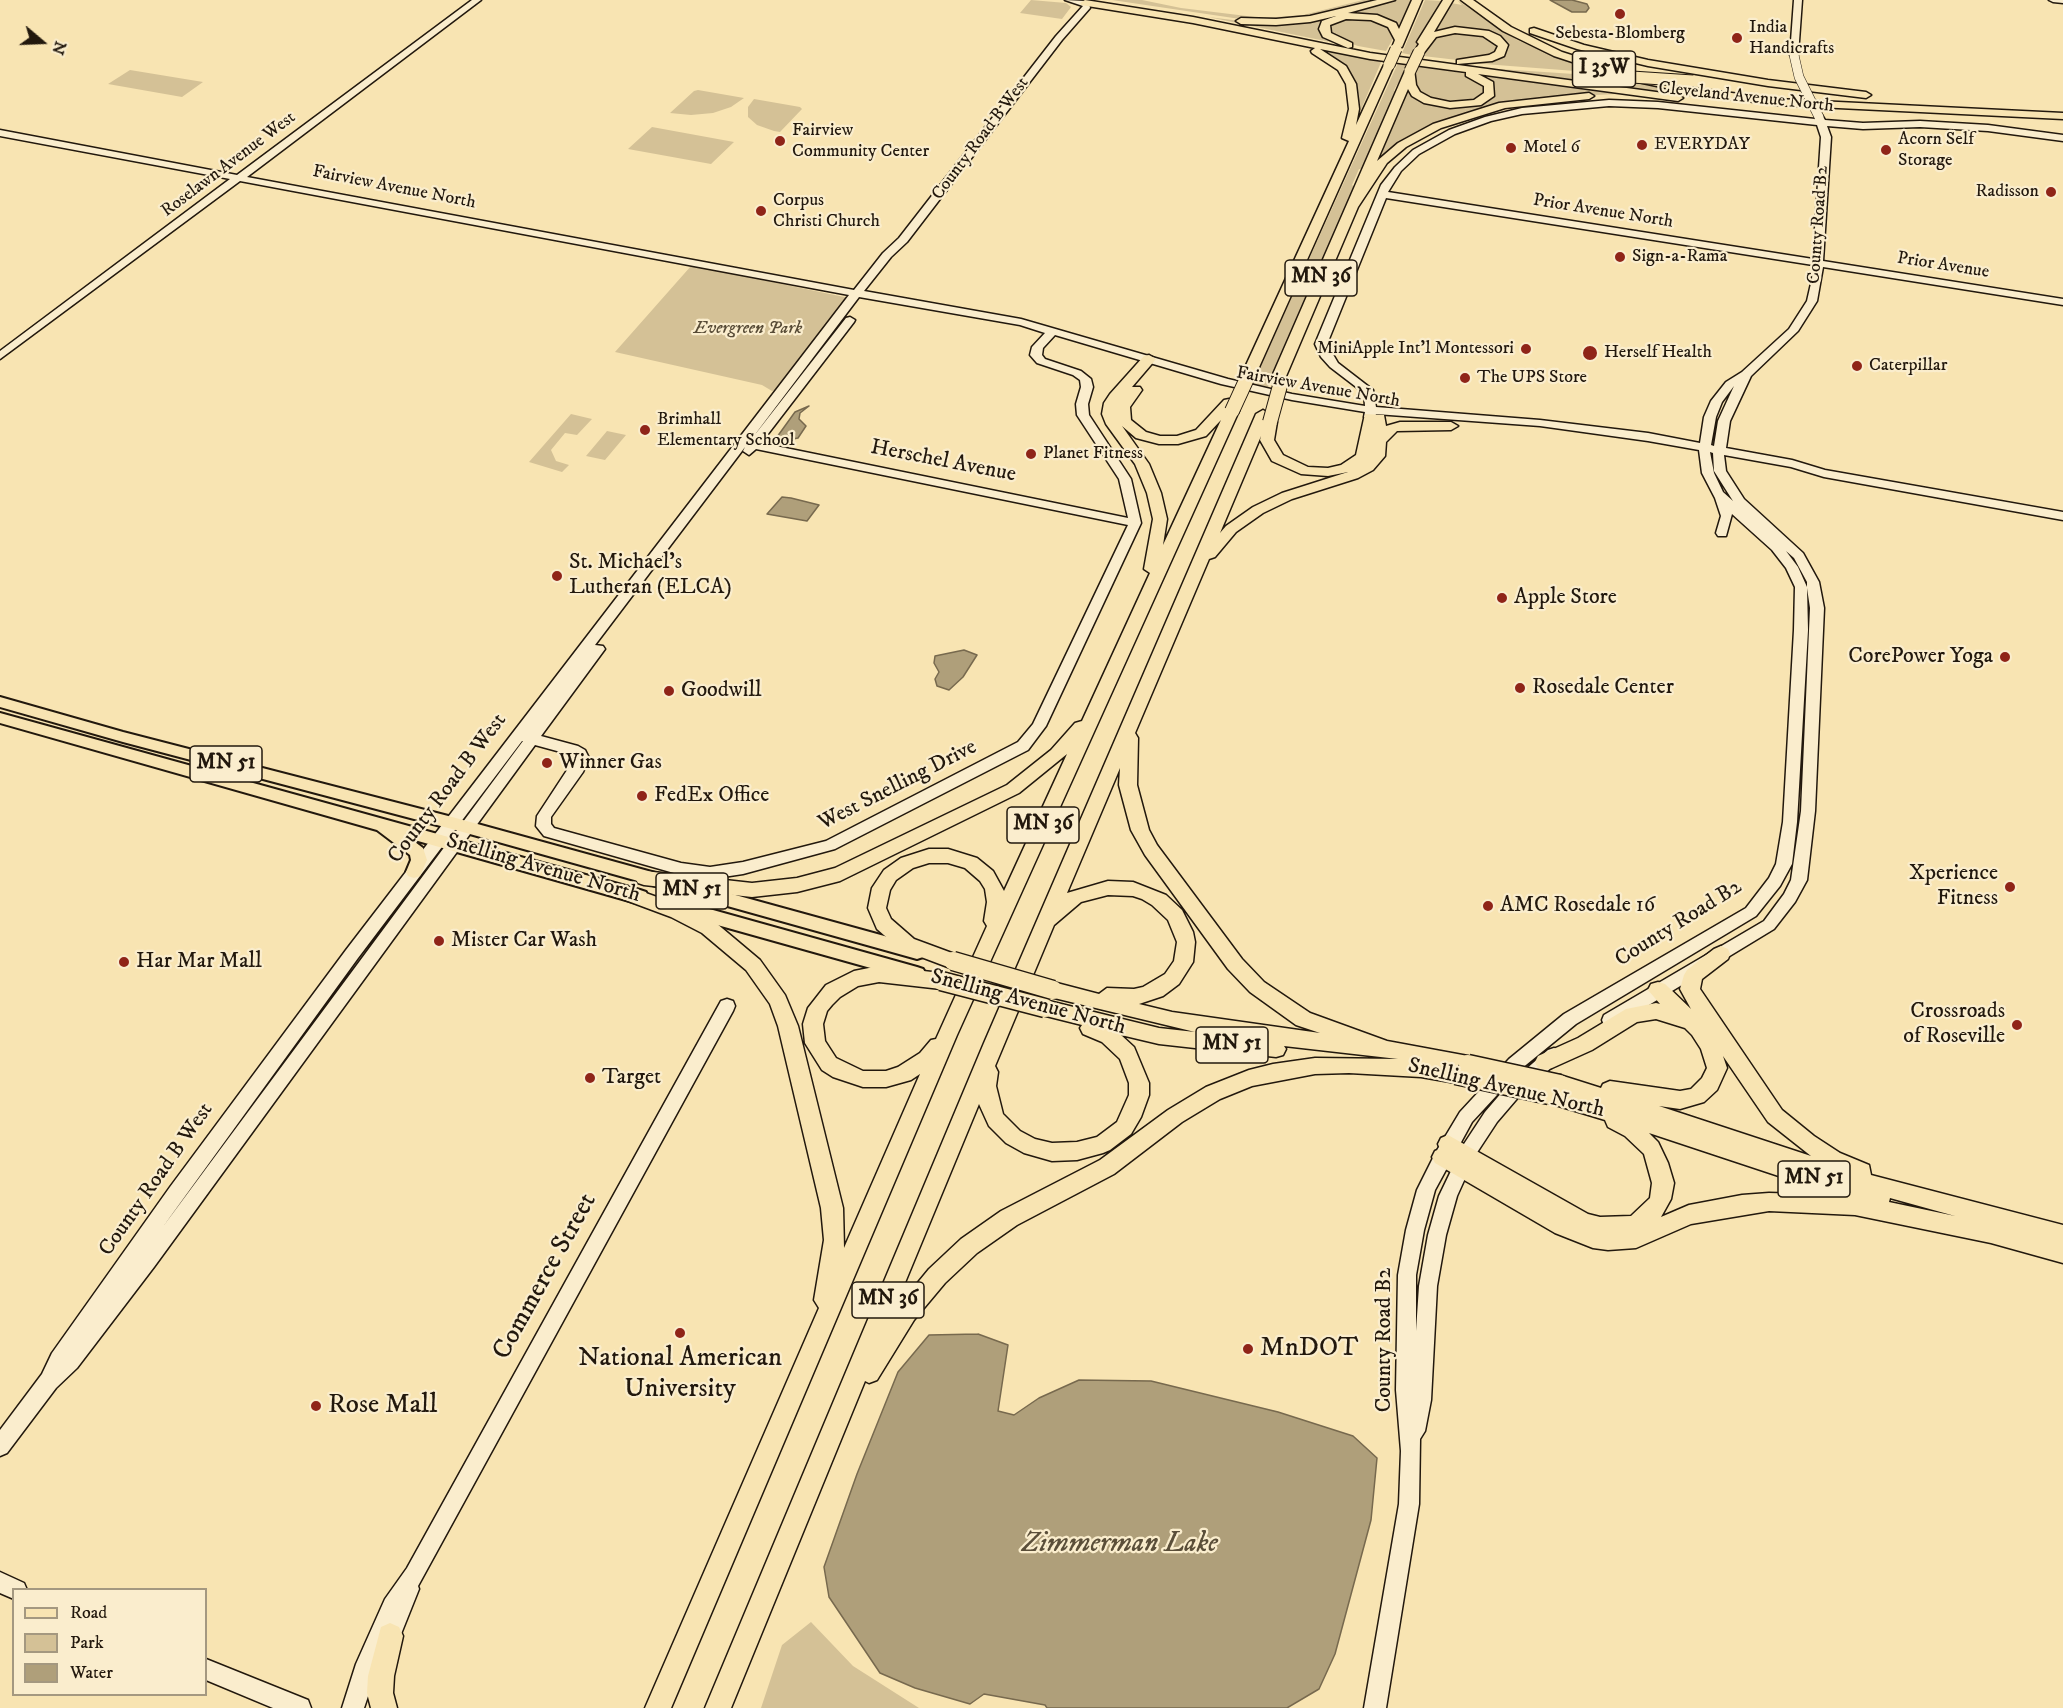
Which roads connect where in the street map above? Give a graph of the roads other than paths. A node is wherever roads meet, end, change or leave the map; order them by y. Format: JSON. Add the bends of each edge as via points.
{"nodes":[{"id":1,"x":477,"y":0,"type":"edge"},
{"id":2,"x":1069,"y":0,"type":"edge"},
{"id":3,"x":1390,"y":0,"type":"edge"},
{"id":4,"x":1417,"y":0,"type":"edge"},
{"id":5,"x":1466,"y":0,"type":"edge"},
{"id":6,"x":1478,"y":0,"type":"edge"},
{"id":7,"x":1798,"y":0,"type":"edge"},
{"id":8,"x":2053,"y":0,"type":"edge"},
{"id":9,"x":1089,"y":1,"type":"edge"},
{"id":10,"x":2063,"y":1,"type":"edge"},
{"id":11,"x":1447,"y":2,"type":"edge"},
{"id":12,"x":1154,"y":9,"type":"junction"},
{"id":13,"x":1274,"y":37,"type":"junction"},
{"id":14,"x":1398,"y":45,"type":"junction"},
{"id":15,"x":1373,"y":52,"type":"junction"},
{"id":16,"x":1419,"y":52,"type":"junction"},
{"id":17,"x":1430,"y":62,"type":"junction"},
{"id":18,"x":1410,"y":70,"type":"junction"},
{"id":19,"x":1825,"y":91,"type":"junction"},
{"id":20,"x":1694,"y":100,"type":"junction"},
{"id":21,"x":2063,"y":107,"type":"edge"},
{"id":22,"x":1917,"y":110,"type":"junction"},
{"id":23,"x":2063,"y":116,"type":"edge"},
{"id":24,"x":1821,"y":120,"type":"junction"},
{"id":25,"x":0,"y":133,"type":"edge"},
{"id":26,"x":2063,"y":138,"type":"edge"},
{"id":27,"x":1338,"y":177,"type":"junction"},
{"id":28,"x":241,"y":178,"type":"junction"},
{"id":29,"x":1382,"y":194,"type":"junction"},
{"id":30,"x":1353,"y":205,"type":"junction"},
{"id":31,"x":1818,"y":263,"type":"junction"},
{"id":32,"x":862,"y":295,"type":"junction"},
{"id":33,"x":2063,"y":302,"type":"edge"},
{"id":34,"x":1051,"y":334,"type":"junction"},
{"id":35,"x":0,"y":356,"type":"edge"},
{"id":36,"x":1152,"y":364,"type":"junction"},
{"id":37,"x":1228,"y":410,"type":"junction"},
{"id":38,"x":1375,"y":414,"type":"junction"},
{"id":39,"x":1267,"y":418,"type":"junction"},
{"id":40,"x":1451,"y":426,"type":"junction"},
{"id":41,"x":1380,"y":440,"type":"junction"},
{"id":42,"x":748,"y":444,"type":"junction"},
{"id":43,"x":1711,"y":453,"type":"junction"},
{"id":44,"x":1720,"y":496,"type":"junction"},
{"id":45,"x":2063,"y":516,"type":"edge"},
{"id":46,"x":1135,"y":524,"type":"junction"},
{"id":47,"x":1722,"y":533,"type":"dead end"},
{"id":48,"x":1184,"y":600,"type":"junction"},
{"id":49,"x":1138,"y":617,"type":"junction"},
{"id":50,"x":1143,"y":692,"type":"junction"},
{"id":51,"x":0,"y":702,"type":"edge"},
{"id":52,"x":1099,"y":702,"type":"junction"},
{"id":53,"x":0,"y":718,"type":"edge"},
{"id":54,"x":526,"y":737,"type":"junction"},
{"id":55,"x":378,"y":823,"type":"junction"},
{"id":56,"x":459,"y":825,"type":"junction"},
{"id":57,"x":447,"y":842,"type":"junction"},
{"id":58,"x":414,"y":872,"type":"junction"},
{"id":59,"x":644,"y":878,"type":"junction"},
{"id":60,"x":626,"y":893,"type":"junction"},
{"id":61,"x":1047,"y":924,"type":"junction"},
{"id":62,"x":986,"y":949,"type":"junction"},
{"id":63,"x":1721,"y":954,"type":"junction"},
{"id":64,"x":953,"y":961,"type":"junction"},
{"id":65,"x":1648,"y":973,"type":"junction"},
{"id":66,"x":941,"y":981,"type":"junction"},
{"id":67,"x":1663,"y":987,"type":"junction"},
{"id":68,"x":1049,"y":999,"type":"junction"},
{"id":69,"x":727,"y":1006,"type":"dead end"},
{"id":70,"x":1699,"y":1029,"type":"junction"},
{"id":71,"x":947,"y":1035,"type":"junction"},
{"id":72,"x":994,"y":1043,"type":"junction"},
{"id":73,"x":1387,"y":1049,"type":"junction"},
{"id":74,"x":1733,"y":1052,"type":"junction"},
{"id":75,"x":1545,"y":1062,"type":"junction"},
{"id":76,"x":1422,"y":1069,"type":"junction"},
{"id":77,"x":1462,"y":1069,"type":"junction"},
{"id":78,"x":1560,"y":1091,"type":"junction"},
{"id":79,"x":1454,"y":1156,"type":"junction"},
{"id":80,"x":1910,"y":1195,"type":"junction"},
{"id":81,"x":1992,"y":1233,"type":"junction"},
{"id":82,"x":2063,"y":1235,"type":"edge"},
{"id":83,"x":2063,"y":1253,"type":"edge"},
{"id":84,"x":49,"y":1381,"type":"junction"},
{"id":85,"x":791,"y":1402,"type":"junction"},
{"id":86,"x":0,"y":1446,"type":"edge"},
{"id":87,"x":782,"y":1558,"type":"junction"},
{"id":88,"x":414,"y":1575,"type":"junction"},
{"id":89,"x":696,"y":1618,"type":"junction"},
{"id":90,"x":390,"y":1635,"type":"junction"},
{"id":91,"x":207,"y":1670,"type":"edge"},
{"id":92,"x":300,"y":1708,"type":"edge"},
{"id":93,"x":353,"y":1708,"type":"edge"},
{"id":94,"x":369,"y":1708,"type":"edge"},
{"id":95,"x":384,"y":1708,"type":"edge"},
{"id":96,"x":645,"y":1708,"type":"edge"},
{"id":97,"x":658,"y":1708,"type":"edge"},
{"id":98,"x":718,"y":1708,"type":"edge"},
{"id":99,"x":1375,"y":1708,"type":"edge"}],
"edges":[{"from":1,"to":28,"type":"street","name":"Roselawn Avenue West"},
{"from":2,"to":9,"type":"street"},
{"from":3,"to":12,"type":"highway","via":[[1310,19],[1276,22]]},
{"from":4,"to":14,"type":"highway","number":"MN 36"},
{"from":5,"to":22,"type":"highway","number":"I 35W","via":[[1496,23],[1544,48],[1643,80],[1747,99]]},
{"from":6,"to":19,"type":"highway","number":"I 35W","via":[[1524,27],[1596,51]]},
{"from":7,"to":24,"type":"street","bridge":true,"via":[[1794,55],[1799,77]]},
{"from":8,"to":10,"type":"street"},
{"from":9,"to":12,"type":"highway"},
{"from":9,"to":13,"type":"highway"},
{"from":9,"to":32,"type":"street","name":"County Road B West"},
{"from":11,"to":16,"type":"highway","number":"MN 36"},
{"from":12,"to":15,"type":"highway"},
{"from":13,"to":17,"type":"highway","via":[[1360,54]]},
{"from":13,"to":27,"type":"highway","via":[[1322,54],[1349,78],[1353,120]]},
{"from":14,"to":15,"type":"highway","via":[[1392,25],[1373,17],[1339,17],[1324,25],[1324,32],[1334,40]]},
{"from":14,"to":27,"type":"highway","number":"MN 36","bridge":true},
{"from":15,"to":17,"type":"highway"},
{"from":16,"to":17,"type":"highway","via":[[1432,35],[1455,30],[1485,33],[1503,45],[1500,54],[1488,60]]},
{"from":16,"to":18,"type":"highway","number":"MN 36","bridge":true},
{"from":17,"to":18,"type":"highway","via":[[1476,76],[1489,84],[1490,94],[1482,101],[1464,106],[1428,101],[1413,90]]},
{"from":17,"to":19,"type":"highway","bridge":true},
{"from":17,"to":20,"type":"highway"},
{"from":18,"to":30,"type":"highway","number":"MN 36"},
{"from":19,"to":21,"type":"highway","number":"I 35W"},
{"from":20,"to":22,"type":"highway"},
{"from":20,"to":30,"type":"highway","via":[[1565,97],[1521,102],[1462,116],[1423,132],[1392,153],[1375,170]]},
{"from":22,"to":23,"type":"highway","number":"I 35W"},
{"from":24,"to":26,"type":"street","name":"Cleveland Avenue North","via":[[1863,126],[1938,125]]},
{"from":24,"to":29,"type":"street","name":"Cleveland Avenue North","via":[[1634,104],[1530,110],[1474,124],[1433,142],[1398,169]]},
{"from":24,"to":31,"type":"street","name":"County Road B2","via":[[1826,137]]},
{"from":25,"to":28,"type":"street","name":"Fairview Avenue North"},
{"from":27,"to":37,"type":"highway","number":"MN 36","bridge":true,"via":[[1240,394]]},
{"from":28,"to":32,"type":"street","name":"Fairview Avenue North"},
{"from":28,"to":35,"type":"street","name":"Roselawn Avenue West"},
{"from":29,"to":31,"type":"street","name":"Prior Avenue North"},
{"from":29,"to":38,"type":"street","name":"Cleveland Avenue North","via":[[1325,338],[1342,361],[1380,390],[1382,397]]},
{"from":30,"to":39,"type":"highway","number":"MN 36","bridge":true,"via":[[1290,351]]},
{"from":31,"to":33,"type":"street","name":"Prior Avenue"},
{"from":31,"to":43,"type":"street","name":"County Road B2","via":[[1815,289],[1800,322],[1746,374]]},
{"from":32,"to":34,"type":"street","name":"Fairview Avenue North"},
{"from":32,"to":42,"type":"street","name":"County Road B West"},
{"from":34,"to":36,"type":"street","name":"Fairview Avenue North"},
{"from":34,"to":46,"type":"street","via":[[1036,349],[1036,355],[1041,361],[1085,379],[1083,415],[1125,479]]},
{"from":36,"to":37,"type":"highway","via":[[1123,407],[1126,424],[1141,435],[1169,441],[1194,436]]},
{"from":36,"to":38,"type":"street","name":"Fairview Avenue North","via":[[1245,395]]},
{"from":36,"to":49,"type":"highway","via":[[1115,397],[1109,414],[1150,480],[1159,513],[1156,553]]},
{"from":37,"to":49,"type":"highway","number":"MN 36"},
{"from":38,"to":39,"type":"highway","via":[[1362,457],[1346,468],[1328,472],[1298,469],[1277,458],[1267,440]]},
{"from":38,"to":40,"type":"street","name":"Fairview Avenue North"},
{"from":38,"to":41,"type":"highway"},
{"from":38,"to":43,"type":"street","name":"Fairview Avenue North","via":[[1554,424],[1638,435]]},
{"from":39,"to":48,"type":"highway","number":"MN 36"},
{"from":40,"to":41,"type":"highway","via":[[1400,426]]},
{"from":40,"to":43,"type":"street","name":"Fairview Avenue North"},
{"from":41,"to":48,"type":"highway","via":[[1378,456],[1362,471],[1272,503],[1232,529],[1210,554]]},
{"from":42,"to":46,"type":"street","name":"Herschel Avenue"},
{"from":42,"to":54,"type":"street","name":"County Road B West"},
{"from":43,"to":44,"type":"street","name":"County Road B2","via":[[1709,477]]},
{"from":43,"to":45,"type":"street","name":"Fairview Avenue North","via":[[1794,471]]},
{"from":43,"to":63,"type":"street","name":"County Road B2","via":[[1733,493],[1799,556],[1813,582],[1817,608],[1808,811],[1799,880],[1768,925]]},
{"from":44,"to":47,"type":"street","via":[[1727,514]]},
{"from":44,"to":65,"type":"street","name":"County Road B2","via":[[1776,547],[1801,587],[1789,835],[1784,864],[1760,904]]},
{"from":46,"to":54,"type":"street","name":"West Snelling Drive","via":[[1029,740],[830,845],[711,873],[681,869],[549,832],[543,826],[544,816],[582,758],[573,750]]},
{"from":48,"to":50,"type":"highway","number":"MN 36"},
{"from":49,"to":52,"type":"highway","number":"MN 36"},
{"from":50,"to":61,"type":"highway","number":"MN 36"},
{"from":50,"to":73,"type":"highway","via":[[1131,733],[1128,785],[1136,819],[1151,850],[1235,964],[1257,987],[1303,1019]]},
{"from":51,"to":56,"type":"main road","name":"Snelling Avenue North","number":"MN 51"},
{"from":52,"to":59,"type":"highway","via":[[1064,747],[1024,781],[840,874],[797,885],[752,890]]},
{"from":52,"to":62,"type":"highway","number":"MN 36"},
{"from":53,"to":55,"type":"main road","name":"Snelling Avenue North","number":"MN 51"},
{"from":54,"to":56,"type":"street","name":"County Road B West"},
{"from":55,"to":57,"type":"main road","name":"Snelling Avenue North","number":"MN 51"},
{"from":55,"to":58,"type":"main road","via":[[417,852],[419,860]]},
{"from":56,"to":57,"type":"street","name":"County Road B West"},
{"from":56,"to":59,"type":"main road","name":"Snelling Avenue North","number":"MN 51"},
{"from":57,"to":58,"type":"street","name":"County Road B West"},
{"from":57,"to":60,"type":"main road","name":"Snelling Avenue North","number":"MN 51"},
{"from":57,"to":84,"type":"street","name":"County Road B West","via":[[148,1261],[70,1362]]},
{"from":58,"to":84,"type":"street","name":"County Road B West","via":[[241,1102],[59,1359]]},
{"from":59,"to":64,"type":"main road","name":"Snelling Avenue North","number":"MN 51"},
{"from":60,"to":66,"type":"main road","name":"Snelling Avenue North","number":"MN 51"},
{"from":60,"to":85,"type":"highway","via":[[690,917],[727,941],[764,978],[788,1026],[829,1192],[835,1240],[829,1284]]},
{"from":61,"to":68,"type":"highway","via":[[1075,897],[1095,889],[1121,888],[1148,894],[1168,907],[1180,923],[1185,942],[1179,971],[1165,985],[1145,994]]},
{"from":61,"to":72,"type":"highway","number":"MN 36"},
{"from":62,"to":64,"type":"highway","via":[[996,902],[994,889],[983,871],[948,856],[929,856],[907,863],[895,870],[881,888],[880,917],[898,938]]},
{"from":62,"to":71,"type":"highway","number":"MN 36"},
{"from":63,"to":67,"type":"street","name":"County Road B2"},
{"from":63,"to":74,"type":"highway","via":[[1694,975],[1690,988]]},
{"from":64,"to":68,"type":"highway","name":"Snelling Avenue North","number":"MN 51","bridge":true},
{"from":65,"to":67,"type":"street"},
{"from":65,"to":79,"type":"street","name":"County Road B2","via":[[1570,1019],[1515,1064],[1476,1104]]},
{"from":66,"to":68,"type":"highway","name":"Snelling Avenue North","number":"MN 51","bridge":true},
{"from":66,"to":71,"type":"highway","via":[[879,974],[854,979],[825,999],[815,1014],[813,1034],[829,1064],[853,1077],[873,1080],[898,1076],[919,1065]]},
{"from":67,"to":70,"type":"highway"},
{"from":67,"to":74,"type":"highway"},
{"from":67,"to":75,"type":"street","name":"County Road B2"},
{"from":68,"to":72,"type":"highway","via":[[1109,1036],[1133,1064],[1139,1095],[1124,1128],[1090,1148],[1065,1152],[1037,1149],[1013,1137],[996,1120],[987,1098],[987,1074]]},
{"from":68,"to":73,"type":"highway","name":"Snelling Avenue North","number":"MN 51","via":[[1270,1036]]},
{"from":68,"to":76,"type":"highway","name":"Snelling Avenue North","number":"MN 51","via":[[1159,1036]]},
{"from":69,"to":88,"type":"street","name":"Commerce Street"},
{"from":70,"to":75,"type":"highway","via":[[1664,1012],[1647,1011]]},
{"from":70,"to":78,"type":"highway","via":[[1717,1068],[1710,1084],[1696,1096],[1680,1100]]},
{"from":71,"to":85,"type":"highway","number":"MN 36"},
{"from":72,"to":87,"type":"highway","number":"MN 36"},
{"from":73,"to":77,"type":"highway","name":"Snelling Avenue North","number":"MN 51"},
{"from":74,"to":80,"type":"highway","via":[[1755,1090],[1790,1130],[1833,1158]]},
{"from":75,"to":79,"type":"street","name":"County Road B2","via":[[1515,1089],[1477,1137]]},
{"from":76,"to":77,"type":"highway","name":"Snelling Avenue North","number":"MN 51"},
{"from":76,"to":87,"type":"highway","via":[[1315,1066],[1273,1072],[1230,1085],[1194,1104],[1107,1167],[986,1233],[937,1276],[889,1336]]},
{"from":77,"to":78,"type":"highway","name":"Snelling Avenue North","number":"MN 51","bridge":true},
{"from":78,"to":79,"type":"highway","via":[[1623,1124],[1651,1148],[1661,1171],[1662,1190],[1655,1209],[1638,1223],[1614,1228],[1582,1223]]},
{"from":78,"to":80,"type":"highway","name":"Snelling Avenue North","number":"MN 51"},
{"from":78,"to":81,"type":"highway","name":"Snelling Avenue North","number":"MN 51","via":[[1835,1186]]},
{"from":79,"to":81,"type":"highway","via":[[1563,1226],[1593,1238],[1636,1238],[1689,1215],[1769,1202],[1855,1205]]},
{"from":79,"to":99,"type":"street","name":"County Road B2","via":[[1426,1190],[1407,1275],[1406,1390],[1411,1451],[1408,1504]]},
{"from":80,"to":82,"type":"highway","name":"Snelling Avenue North","number":"MN 51"},
{"from":81,"to":83,"type":"highway","name":"Snelling Avenue North","number":"MN 51"},
{"from":84,"to":86,"type":"street","name":"County Road B West"},
{"from":85,"to":89,"type":"highway","number":"MN 36"},
{"from":87,"to":98,"type":"highway","number":"MN 36"},
{"from":88,"to":90,"type":"street","name":"Commerce Street"},
{"from":88,"to":93,"type":"street","name":"Commerce Street","via":[[379,1633]]},
{"from":89,"to":96,"type":"highway"},
{"from":89,"to":97,"type":"highway","number":"MN 36"},
{"from":90,"to":94,"type":"street","name":"Commerce Street"},
{"from":90,"to":95,"type":"highway","via":[[381,1676]]},
{"from":91,"to":92,"type":"street"}]}
